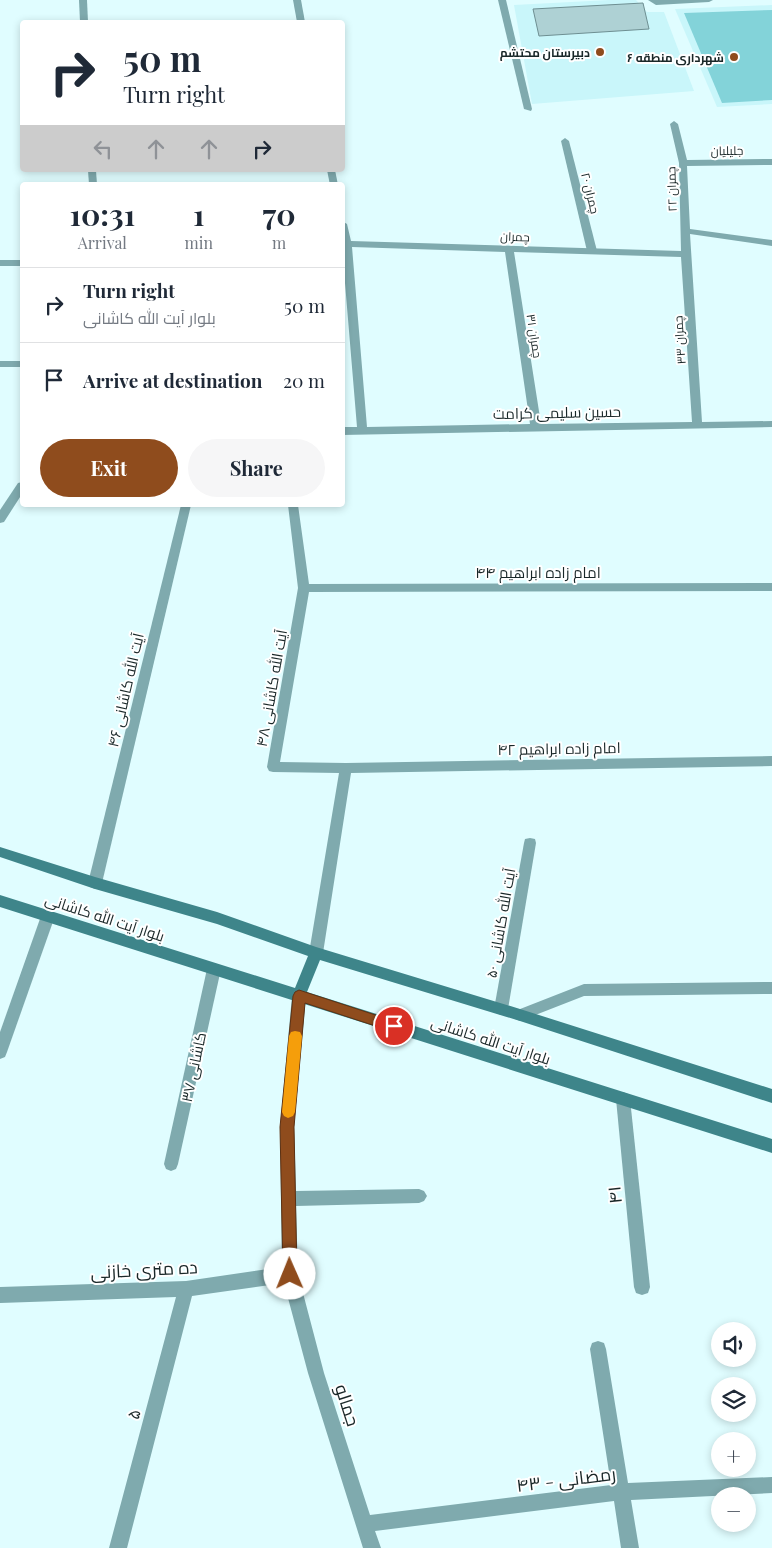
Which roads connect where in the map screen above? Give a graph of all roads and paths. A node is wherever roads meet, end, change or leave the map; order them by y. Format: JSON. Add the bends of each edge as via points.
{"nodes":[{"id":1,"x":83,"y":0,"type":"edge"},
{"id":2,"x":297,"y":0,"type":"edge"},
{"id":3,"x":502,"y":0,"type":"edge"},
{"id":4,"x":652,"y":0,"type":"edge"},
{"id":5,"x":709,"y":0,"type":"edge"},
{"id":6,"x":84,"y":20,"type":"edge"},
{"id":7,"x":302,"y":20,"type":"edge"},
{"id":8,"x":528,"y":109,"type":"dead end"},
{"id":9,"x":674,"y":124,"type":"dead end"},
{"id":10,"x":565,"y":141,"type":"dead end"},
{"id":11,"x":772,"y":162,"type":"edge"},
{"id":12,"x":683,"y":163,"type":"junction"},
{"id":13,"x":685,"y":231,"type":"junction"},
{"id":14,"x":772,"y":242,"type":"edge"},
{"id":15,"x":345,"y":244,"type":"edge"},
{"id":16,"x":509,"y":248,"type":"junction"},
{"id":17,"x":592,"y":251,"type":"junction"},
{"id":18,"x":345,"y":254,"type":"edge"},
{"id":19,"x":686,"y":254,"type":"junction"},
{"id":20,"x":20,"y":263,"type":"edge"},
{"id":21,"x":2,"y":266,"type":"edge"},
{"id":22,"x":0,"y":364,"type":"edge"},
{"id":23,"x":20,"y":364,"type":"edge"},
{"id":24,"x":697,"y":424,"type":"junction"},
{"id":25,"x":772,"y":424,"type":"edge"},
{"id":26,"x":536,"y":427,"type":"junction"},
{"id":27,"x":345,"y":431,"type":"edge"},
{"id":28,"x":362,"y":431,"type":"junction"},
{"id":29,"x":20,"y":489,"type":"edge"},
{"id":30,"x":186,"y":507,"type":"edge"},
{"id":31,"x":293,"y":507,"type":"edge"},
{"id":32,"x":0,"y":519,"type":"edge"},
{"id":33,"x":772,"y":587,"type":"edge"},
{"id":34,"x":304,"y":588,"type":"junction"},
{"id":35,"x":772,"y":761,"type":"edge"},
{"id":36,"x":346,"y":768,"type":"junction"},
{"id":37,"x":530,"y":843,"type":"dead end"},
{"id":38,"x":0,"y":852,"type":"edge"},
{"id":39,"x":95,"y":883,"type":"junction"},
{"id":40,"x":0,"y":901,"type":"edge"},
{"id":41,"x":48,"y":916,"type":"junction"},
{"id":42,"x":316,"y":953,"type":"junction"},
{"id":43,"x":214,"y":969,"type":"junction"},
{"id":44,"x":772,"y":988,"type":"edge"},
{"id":45,"x":299,"y":996,"type":"junction"},
{"id":46,"x":501,"y":1009,"type":"junction"},
{"id":47,"x":520,"y":1015,"type":"junction"},
{"id":48,"x":0,"y":1052,"type":"edge"},
{"id":49,"x":772,"y":1096,"type":"edge"},
{"id":50,"x":623,"y":1099,"type":"junction"},
{"id":51,"x":772,"y":1146,"type":"edge"},
{"id":52,"x":171,"y":1164,"type":"dead end"},
{"id":53,"x":419,"y":1196,"type":"dead end"},
{"id":54,"x":288,"y":1199,"type":"junction"},
{"id":55,"x":290,"y":1274,"type":"junction"},
{"id":56,"x":642,"y":1287,"type":"dead end"},
{"id":57,"x":186,"y":1290,"type":"junction"},
{"id":58,"x":0,"y":1295,"type":"edge"},
{"id":59,"x":598,"y":1349,"type":"dead end"},
{"id":60,"x":772,"y":1485,"type":"edge"},
{"id":61,"x":621,"y":1492,"type":"junction"},
{"id":62,"x":365,"y":1524,"type":"junction"},
{"id":63,"x":118,"y":1548,"type":"edge"},
{"id":64,"x":372,"y":1548,"type":"edge"},
{"id":65,"x":630,"y":1548,"type":"edge"}],
"edges":[{"from":1,"to":6,"type":"street"},
{"from":2,"to":7,"type":"street"},
{"from":3,"to":8,"type":"street"},
{"from":4,"to":5,"type":"street","via":[[656,3]]},
{"from":9,"to":12,"type":"street","name":"چمران ۲۲"},
{"from":10,"to":17,"type":"street","name":"چمران ۲۰"},
{"from":11,"to":12,"type":"street","name":"جلیلیان"},
{"from":12,"to":13,"type":"street","name":"چمران ۲۲"},
{"from":13,"to":14,"type":"street"},
{"from":13,"to":19,"type":"street","name":"چمران ۲۲"},
{"from":15,"to":16,"type":"street","name":"چمران"},
{"from":16,"to":17,"type":"street","name":"چمران"},
{"from":16,"to":26,"type":"street","name":"چمران ۳۱"},
{"from":17,"to":19,"type":"street","name":"چمران"},
{"from":18,"to":28,"type":"street"},
{"from":19,"to":24,"type":"street","name":"چمران ۳۳"},
{"from":20,"to":21,"type":"street"},
{"from":22,"to":23,"type":"street"},
{"from":24,"to":25,"type":"street","name":"حسین سلیمی کرامت"},
{"from":24,"to":26,"type":"street","name":"حسین سلیمی کرامت"},
{"from":26,"to":28,"type":"street","name":"حسین سلیمی کرامت"},
{"from":27,"to":28,"type":"street","name":"حسین سلیمی کرامت"},
{"from":29,"to":32,"type":"street"},
{"from":30,"to":39,"type":"street","name":"آیت الله کاشانی ۴۶"},
{"from":31,"to":34,"type":"street","name":"آیت الله کاشانی ۴۸"},
{"from":33,"to":34,"type":"street","name":"امام زاده ابراهیم ۴۴"},
{"from":34,"to":36,"type":"street","name":"آیت الله کاشانی ۴۸","via":[[273,767]]},
{"from":35,"to":36,"type":"street","name":"امام زاده ابراهیم ۴۲"},
{"from":36,"to":42,"type":"street"},
{"from":37,"to":46,"type":"street","name":"آیت الله کاشانی ۵۰"},
{"from":38,"to":39,"type":"main road","name":"بلوار آیت الله کاشانی"},
{"from":39,"to":42,"type":"main road","name":"بلوار آیت الله کاشانی","via":[[217,918]]},
{"from":40,"to":41,"type":"main road","name":"بلوار آیت الله کاشانی"},
{"from":41,"to":43,"type":"main road","name":"بلوار آیت الله کاشانی"},
{"from":41,"to":48,"type":"street"},
{"from":42,"to":45,"type":"main road"},
{"from":42,"to":46,"type":"main road","name":"بلوار آیت الله کاشانی"},
{"from":43,"to":45,"type":"main road","name":"بلوار آیت الله کاشانی"},
{"from":43,"to":52,"type":"street","name":"کاشانی ۳۷"},
{"from":44,"to":47,"type":"street","via":[[584,990]]},
{"from":45,"to":50,"type":"main road","name":"بلوار آیت الله کاشانی"},
{"from":45,"to":54,"type":"street","name":"جمالو","via":[[287,1127]]},
{"from":46,"to":47,"type":"main road","name":"بلوار آیت الله کاشانی"},
{"from":47,"to":49,"type":"main road","name":"بلوار آیت الله کاشانی"},
{"from":50,"to":51,"type":"main road","name":"بلوار آیت الله کاشانی"},
{"from":50,"to":56,"type":"street","name":"۴۱"},
{"from":53,"to":54,"type":"street"},
{"from":54,"to":55,"type":"street","name":"جمالو"},
{"from":55,"to":57,"type":"street","name":"ده متری خازنی"},
{"from":55,"to":62,"type":"street","name":"جمالو","via":[[316,1373]]},
{"from":57,"to":58,"type":"street","name":"ده متری خازنی"},
{"from":57,"to":63,"type":"street","name":"۵"},
{"from":59,"to":61,"type":"street"},
{"from":60,"to":61,"type":"street","name":"رمضانی - ۴۳"},
{"from":61,"to":62,"type":"street","name":"رمضانی - ۴۳"},
{"from":61,"to":65,"type":"street"},
{"from":62,"to":64,"type":"street","name":"جمالو"}]}
